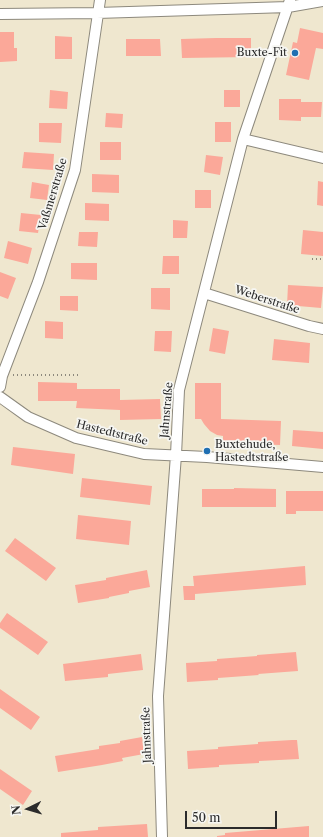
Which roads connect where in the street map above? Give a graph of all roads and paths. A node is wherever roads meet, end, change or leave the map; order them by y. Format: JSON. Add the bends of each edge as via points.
{"nodes":[{"id":1,"x":100,"y":0,"type":"edge"},
{"id":2,"x":323,"y":1,"type":"edge"},
{"id":3,"x":289,"y":3,"type":"edge"},
{"id":4,"x":98,"y":13,"type":"junction"},
{"id":5,"x":0,"y":14,"type":"edge"},
{"id":6,"x":243,"y":139,"type":"junction"},
{"id":7,"x":323,"y":158,"type":"edge"},
{"id":8,"x":312,"y":259,"type":"dead end"},
{"id":9,"x":323,"y":259,"type":"edge"},
{"id":10,"x":204,"y":293,"type":"junction"},
{"id":11,"x":323,"y":329,"type":"edge"},
{"id":12,"x":79,"y":375,"type":"dead end"},
{"id":13,"x":2,"y":376,"type":"junction"},
{"id":14,"x":0,"y":388,"type":"edge"},
{"id":15,"x":0,"y":397,"type":"edge"},
{"id":16,"x":176,"y":455,"type":"junction"},
{"id":17,"x":323,"y":467,"type":"edge"},
{"id":18,"x":162,"y":837,"type":"edge"}],
"edges":[{"from":1,"to":4,"type":"street","name":"Vaßmerstraße"},
{"from":2,"to":3,"type":"street"},
{"from":3,"to":4,"type":"street"},
{"from":3,"to":6,"type":"street","name":"Jahnstraße"},
{"from":4,"to":5,"type":"street"},
{"from":4,"to":13,"type":"street","name":"Vaßmerstraße","via":[[75,170],[38,282]]},
{"from":6,"to":7,"type":"street"},
{"from":6,"to":10,"type":"street","name":"Jahnstraße"},
{"from":8,"to":9,"type":"path"},
{"from":10,"to":11,"type":"street","name":"Weberstraße"},
{"from":10,"to":16,"type":"street","name":"Jahnstraße","via":[[179,390]]},
{"from":12,"to":13,"type":"path"},
{"from":13,"to":14,"type":"street","name":"Vaßmerstraße"},
{"from":15,"to":16,"type":"street","name":"Hastedtstraße","via":[[28,417],[76,438],[144,454]]},
{"from":16,"to":17,"type":"street","name":"Hastedtstraße"},
{"from":16,"to":18,"type":"street","name":"Jahnstraße","via":[[158,696]]}]}
